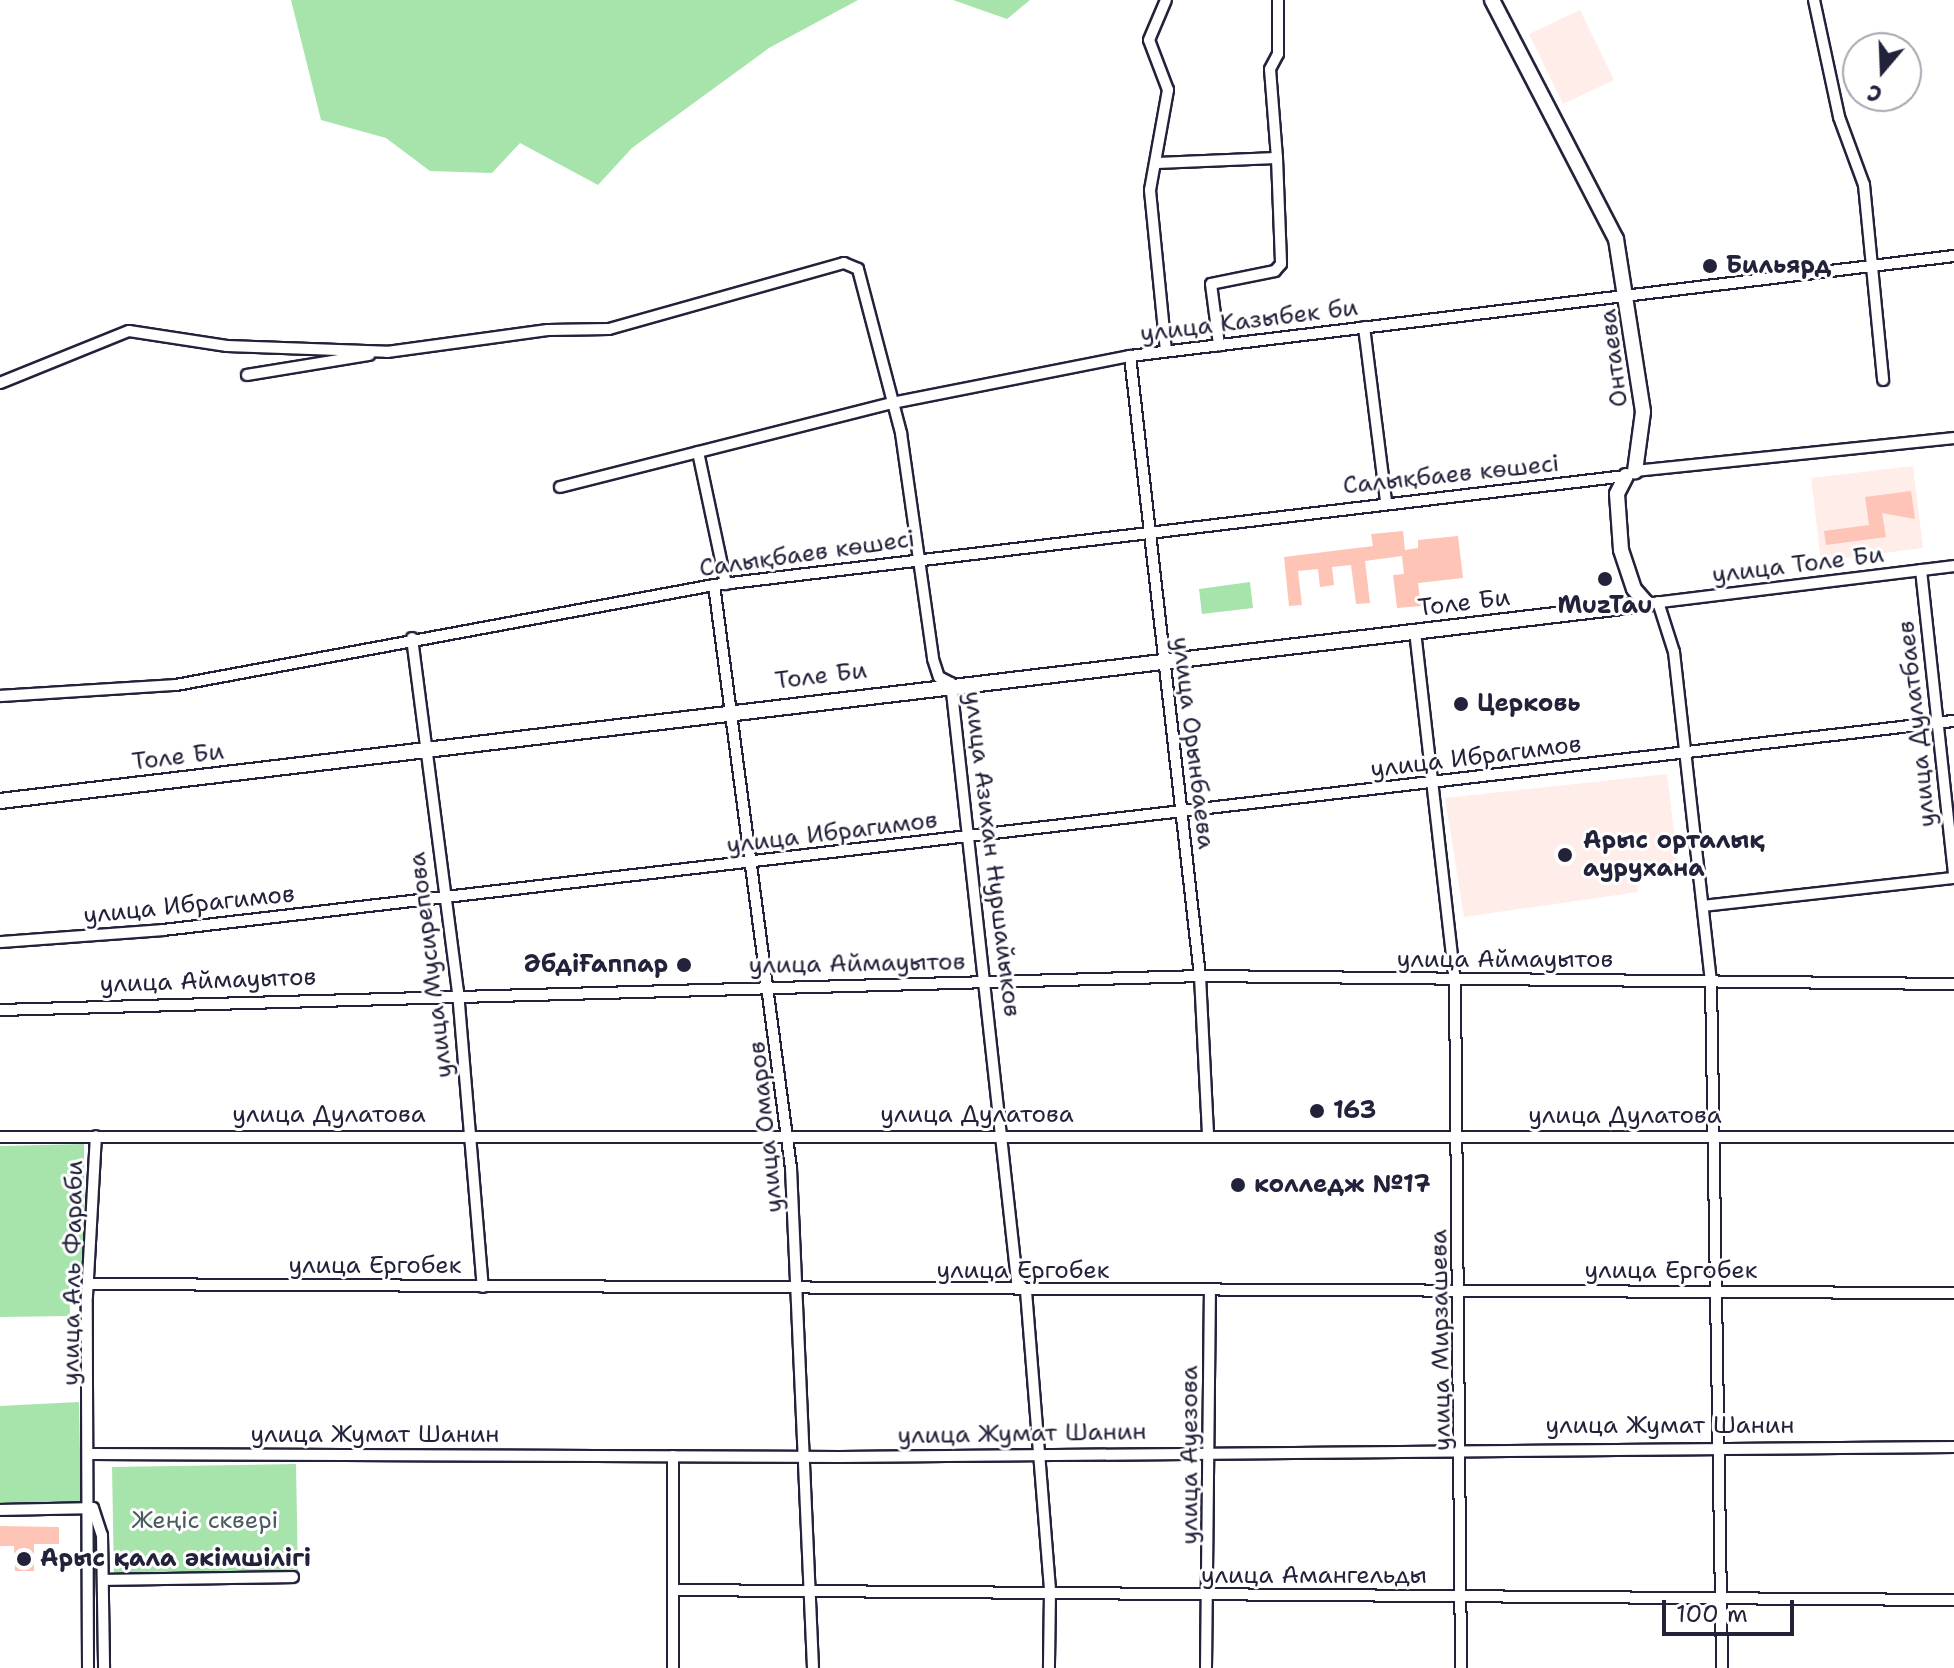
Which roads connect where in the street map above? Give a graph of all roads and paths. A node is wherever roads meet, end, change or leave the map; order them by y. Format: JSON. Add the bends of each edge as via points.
{"nodes":[{"id":1,"x":1166,"y":0,"type":"edge"},
{"id":2,"x":1278,"y":0,"type":"edge"},
{"id":3,"x":1492,"y":0,"type":"edge"},
{"id":4,"x":1814,"y":0,"type":"edge"},
{"id":5,"x":1277,"y":158,"type":"junction"},
{"id":6,"x":1156,"y":163,"type":"junction"},
{"id":7,"x":1954,"y":256,"type":"edge"},
{"id":8,"x":1872,"y":268,"type":"junction"},
{"id":9,"x":1629,"y":295,"type":"junction"},
{"id":10,"x":1364,"y":327,"type":"junction"},
{"id":11,"x":1219,"y":345,"type":"junction"},
{"id":12,"x":1166,"y":351,"type":"junction"},
{"id":13,"x":387,"y":352,"type":"junction"},
{"id":14,"x":1130,"y":356,"type":"junction"},
{"id":15,"x":247,"y":375,"type":"dead end"},
{"id":16,"x":1883,"y":380,"type":"dead end"},
{"id":17,"x":0,"y":383,"type":"edge"},
{"id":18,"x":892,"y":403,"type":"junction"},
{"id":19,"x":1954,"y":438,"type":"edge"},
{"id":20,"x":698,"y":452,"type":"junction"},
{"id":21,"x":1630,"y":474,"type":"junction"},
{"id":22,"x":560,"y":487,"type":"dead end"},
{"id":23,"x":1386,"y":502,"type":"junction"},
{"id":24,"x":1151,"y":533,"type":"junction"},
{"id":25,"x":921,"y":558,"type":"junction"},
{"id":26,"x":1954,"y":566,"type":"edge"},
{"id":27,"x":1921,"y":570,"type":"junction"},
{"id":28,"x":720,"y":585,"type":"junction"},
{"id":29,"x":1653,"y":603,"type":"junction"},
{"id":30,"x":1415,"y":631,"type":"junction"},
{"id":31,"x":412,"y":638,"type":"junction"},
{"id":32,"x":1161,"y":659,"type":"junction"},
{"id":33,"x":951,"y":683,"type":"junction"},
{"id":34,"x":0,"y":696,"type":"edge"},
{"id":35,"x":730,"y":708,"type":"junction"},
{"id":36,"x":1954,"y":721,"type":"edge"},
{"id":37,"x":1936,"y":724,"type":"junction"},
{"id":38,"x":424,"y":750,"type":"junction"},
{"id":39,"x":1686,"y":753,"type":"junction"},
{"id":40,"x":1433,"y":782,"type":"junction"},
{"id":41,"x":0,"y":801,"type":"edge"},
{"id":42,"x":1182,"y":813,"type":"junction"},
{"id":43,"x":970,"y":836,"type":"junction"},
{"id":44,"x":753,"y":862,"type":"junction"},
{"id":45,"x":1954,"y":876,"type":"edge"},
{"id":46,"x":445,"y":898,"type":"junction"},
{"id":47,"x":1703,"y":906,"type":"junction"},
{"id":48,"x":0,"y":942,"type":"edge"},
{"id":49,"x":1200,"y":976,"type":"junction"},
{"id":50,"x":1711,"y":980,"type":"junction"},
{"id":51,"x":1455,"y":981,"type":"junction"},
{"id":52,"x":989,"y":982,"type":"junction"},
{"id":53,"x":1954,"y":984,"type":"edge"},
{"id":54,"x":772,"y":985,"type":"junction"},
{"id":55,"x":458,"y":992,"type":"junction"},
{"id":56,"x":0,"y":1010,"type":"edge"},
{"id":57,"x":1005,"y":1133,"type":"junction"},
{"id":58,"x":470,"y":1134,"type":"junction"},
{"id":59,"x":96,"y":1136,"type":"junction"},
{"id":60,"x":1208,"y":1136,"type":"junction"},
{"id":61,"x":1459,"y":1136,"type":"junction"},
{"id":62,"x":1718,"y":1136,"type":"junction"},
{"id":63,"x":0,"y":1137,"type":"edge"},
{"id":64,"x":1954,"y":1137,"type":"edge"},
{"id":65,"x":786,"y":1138,"type":"junction"},
{"id":66,"x":92,"y":1284,"type":"junction"},
{"id":67,"x":483,"y":1287,"type":"junction"},
{"id":68,"x":1210,"y":1289,"type":"junction"},
{"id":69,"x":1720,"y":1290,"type":"junction"},
{"id":70,"x":1026,"y":1291,"type":"junction"},
{"id":71,"x":1459,"y":1291,"type":"junction"},
{"id":72,"x":801,"y":1292,"type":"junction"},
{"id":73,"x":1954,"y":1293,"type":"edge"},
{"id":74,"x":1722,"y":1445,"type":"junction"},
{"id":75,"x":1954,"y":1447,"type":"edge"},
{"id":76,"x":1463,"y":1448,"type":"junction"},
{"id":77,"x":1210,"y":1450,"type":"junction"},
{"id":78,"x":91,"y":1454,"type":"junction"},
{"id":79,"x":808,"y":1454,"type":"junction"},
{"id":80,"x":1037,"y":1454,"type":"junction"},
{"id":81,"x":673,"y":1456,"type":"junction"},
{"id":82,"x":93,"y":1508,"type":"junction"},
{"id":83,"x":0,"y":1510,"type":"edge"},
{"id":84,"x":293,"y":1577,"type":"dead end"},
{"id":85,"x":103,"y":1580,"type":"junction"},
{"id":86,"x":674,"y":1590,"type":"junction"},
{"id":87,"x":812,"y":1592,"type":"junction"},
{"id":88,"x":1050,"y":1592,"type":"junction"},
{"id":89,"x":1463,"y":1596,"type":"junction"},
{"id":90,"x":1209,"y":1597,"type":"junction"},
{"id":91,"x":1723,"y":1599,"type":"junction"},
{"id":92,"x":1954,"y":1600,"type":"edge"},
{"id":93,"x":88,"y":1668,"type":"edge"},
{"id":94,"x":104,"y":1668,"type":"edge"},
{"id":95,"x":673,"y":1668,"type":"edge"},
{"id":96,"x":813,"y":1668,"type":"edge"},
{"id":97,"x":1049,"y":1668,"type":"edge"},
{"id":98,"x":1206,"y":1668,"type":"edge"},
{"id":99,"x":1461,"y":1668,"type":"edge"},
{"id":100,"x":1722,"y":1668,"type":"edge"}],
"edges":[{"from":1,"to":6,"type":"street","via":[[1149,40],[1168,90]]},
{"from":2,"to":5,"type":"street","via":[[1280,25],[1270,69]]},
{"from":3,"to":9,"type":"main road","name":"Онтаева","via":[[1616,239]]},
{"from":4,"to":8,"type":"street","via":[[1839,117],[1864,185]]},
{"from":5,"to":6,"type":"street"},
{"from":5,"to":11,"type":"street","via":[[1281,264],[1275,271],[1211,284]]},
{"from":6,"to":12,"type":"street","via":[[1151,223]]},
{"from":7,"to":8,"type":"street","name":"улица Казыбек би"},
{"from":8,"to":9,"type":"street","name":"улица Казыбек би"},
{"from":8,"to":16,"type":"street"},
{"from":9,"to":10,"type":"street","name":"улица Казыбек би"},
{"from":9,"to":21,"type":"main road","name":"Онтаева","via":[[1644,445]]},
{"from":10,"to":11,"type":"street","name":"улица Казыбек би"},
{"from":10,"to":23,"type":"street"},
{"from":11,"to":12,"type":"street","name":"улица Казыбек би"},
{"from":12,"to":14,"type":"street","name":"улица Казыбек би"},
{"from":13,"to":15,"type":"street"},
{"from":13,"to":17,"type":"street","name":"улица Азихан Нуршайыков","via":[[227,346],[129,331]]},
{"from":13,"to":18,"type":"street","name":"улица Азихан Нуршайыков","via":[[548,330],[609,329],[844,263],[863,277]]},
{"from":14,"to":18,"type":"street","name":"улица Казыбек би"},
{"from":14,"to":24,"type":"street","name":"улица Орынбаева"},
{"from":18,"to":20,"type":"street","name":"улица Казыбек би"},
{"from":18,"to":25,"type":"street","name":"улица Азихан Нуршайыков"},
{"from":19,"to":21,"type":"street","name":"Салықбаев көшесі"},
{"from":20,"to":22,"type":"street","name":"улица Казыбек би"},
{"from":20,"to":28,"type":"street","name":"улица Омаров"},
{"from":21,"to":23,"type":"street","name":"Салықбаев көшесі"},
{"from":21,"to":29,"type":"main road","name":"Онтаева","via":[[1617,494],[1621,550],[1634,589]]},
{"from":23,"to":24,"type":"street","name":"Салықбаев көшесі"},
{"from":24,"to":25,"type":"street","name":"Салықбаев көшесі"},
{"from":24,"to":32,"type":"street","name":"улица Орынбаева"},
{"from":25,"to":28,"type":"street","name":"Салықбаев көшесі"},
{"from":25,"to":33,"type":"street","name":"улица Азихан Нуршайыков","via":[[933,659],[939,677]]},
{"from":26,"to":27,"type":"street","name":"улица Толе Би"},
{"from":27,"to":29,"type":"street","name":"улица Толе Би"},
{"from":27,"to":37,"type":"street","name":"улица Дулатбаев"},
{"from":28,"to":31,"type":"street","name":"Салықбаев көшесі"},
{"from":28,"to":35,"type":"street","name":"улица Омаров"},
{"from":29,"to":30,"type":"main road","name":"Толе Би"},
{"from":29,"to":39,"type":"street","via":[[1670,625]]},
{"from":30,"to":32,"type":"main road","name":"Толе Би"},
{"from":30,"to":40,"type":"street","name":"улица Мирзашева"},
{"from":31,"to":34,"type":"street","name":"Салықбаев көшесі","via":[[115,694],[62,689]]},
{"from":31,"to":38,"type":"street","name":"улица Мусирепова"},
{"from":32,"to":33,"type":"main road","name":"Толе Би"},
{"from":32,"to":42,"type":"street","name":"улица Орынбаева"},
{"from":33,"to":35,"type":"main road","name":"Толе Би"},
{"from":33,"to":43,"type":"street","name":"улица Азихан Нуршайыков"},
{"from":35,"to":38,"type":"main road","name":"Толе Би"},
{"from":35,"to":44,"type":"street","name":"улица Омаров"},
{"from":36,"to":37,"type":"street","name":"улица Ибрагимов"},
{"from":37,"to":39,"type":"street","name":"улица Ибрагимов"},
{"from":37,"to":45,"type":"street","name":"улица Дулатбаев"},
{"from":38,"to":41,"type":"main road","name":"Толе Би"},
{"from":38,"to":46,"type":"street","name":"улица Мусирепова"},
{"from":39,"to":40,"type":"street","name":"улица Ибрагимов"},
{"from":39,"to":47,"type":"street"},
{"from":40,"to":42,"type":"street","name":"улица Ибрагимов"},
{"from":40,"to":51,"type":"street","name":"улица Мирзашева"},
{"from":42,"to":43,"type":"street","name":"улица Ибрагимов"},
{"from":42,"to":49,"type":"street","name":"улица Орынбаева"},
{"from":43,"to":44,"type":"street","name":"улица Ибрагимов"},
{"from":43,"to":52,"type":"street","name":"улица Азихан Нуршайыков"},
{"from":44,"to":46,"type":"street","name":"улица Ибрагимов"},
{"from":44,"to":54,"type":"street","name":"улица Омаров"},
{"from":45,"to":47,"type":"street"},
{"from":46,"to":48,"type":"street","name":"улица Ибрагимов"},
{"from":46,"to":55,"type":"street","name":"улица Мусирепова"},
{"from":47,"to":50,"type":"street"},
{"from":49,"to":51,"type":"street","name":"улица Аймауытов"},
{"from":49,"to":52,"type":"street","name":"улица Аймауытов"},
{"from":49,"to":60,"type":"street","name":"улица Орынбаева"},
{"from":50,"to":51,"type":"street","name":"улица Аймауытов"},
{"from":50,"to":53,"type":"street","name":"улица Аймауытов"},
{"from":50,"to":62,"type":"street"},
{"from":51,"to":61,"type":"street","name":"улица Мирзашева"},
{"from":52,"to":54,"type":"street","name":"улица Аймауытов"},
{"from":52,"to":57,"type":"street","name":"улица Азихан Нуршайыков"},
{"from":54,"to":55,"type":"street","name":"улица Аймауытов"},
{"from":54,"to":65,"type":"street","name":"улица Омаров"},
{"from":55,"to":56,"type":"street","name":"улица Аймауытов"},
{"from":55,"to":58,"type":"street","name":"улица Мусирепова"},
{"from":57,"to":60,"type":"street","name":"улица Дулатова"},
{"from":57,"to":65,"type":"street","name":"улица Дулатова"},
{"from":57,"to":70,"type":"street","name":"улица Азихан Нуршайыков","via":[[1017,1281]]},
{"from":58,"to":59,"type":"street","name":"улица Дулатова"},
{"from":58,"to":65,"type":"street","name":"улица Дулатова"},
{"from":58,"to":67,"type":"street","name":"улица Мусирепова"},
{"from":59,"to":63,"type":"street","name":"улица Дулатова"},
{"from":59,"to":66,"type":"street","name":"улица Аль Фараби"},
{"from":60,"to":61,"type":"street","name":"улица Дулатова"},
{"from":61,"to":62,"type":"street","name":"улица Дулатова"},
{"from":61,"to":71,"type":"street","name":"улица Мирзашева"},
{"from":62,"to":64,"type":"street","name":"улица Дулатова"},
{"from":62,"to":69,"type":"street"},
{"from":65,"to":72,"type":"street","name":"улица Омаров"},
{"from":66,"to":67,"type":"street","name":"улица Ергобек"},
{"from":66,"to":78,"type":"street","name":"улица Аль Фараби"},
{"from":67,"to":72,"type":"street","name":"улица Ергобек"},
{"from":68,"to":70,"type":"street","name":"улица Ергобек"},
{"from":68,"to":71,"type":"street","name":"улица Ергобек"},
{"from":68,"to":77,"type":"street","name":"улица Ауезова"},
{"from":69,"to":71,"type":"street","name":"улица Ергобек"},
{"from":69,"to":73,"type":"street","name":"улица Ергобек"},
{"from":69,"to":74,"type":"street"},
{"from":70,"to":72,"type":"street","name":"улица Ергобек"},
{"from":70,"to":80,"type":"street","name":"улица Азихан Нуршайыков"},
{"from":71,"to":76,"type":"street","name":"улица Мирзашева"},
{"from":72,"to":79,"type":"street","name":"улица Омаров"},
{"from":74,"to":75,"type":"street","name":"улица Жумат Шанин"},
{"from":74,"to":76,"type":"street","name":"улица Жумат Шанин"},
{"from":74,"to":91,"type":"street"},
{"from":76,"to":77,"type":"street","name":"улица Жумат Шанин"},
{"from":76,"to":89,"type":"street","name":"улица Мирзашева"},
{"from":77,"to":80,"type":"street","name":"улица Жумат Шанин"},
{"from":77,"to":90,"type":"street","name":"улица Ауезова"},
{"from":78,"to":81,"type":"street","name":"улица Жумат Шанин"},
{"from":78,"to":82,"type":"street","name":"улица Аль Фараби"},
{"from":79,"to":80,"type":"street","name":"улица Жумат Шанин"},
{"from":79,"to":81,"type":"street","name":"улица Жумат Шанин"},
{"from":79,"to":87,"type":"street","name":"улица Омаров"},
{"from":80,"to":88,"type":"street","name":"улица Азихан Нуршайыков"},
{"from":81,"to":86,"type":"street"},
{"from":82,"to":83,"type":"street"},
{"from":82,"to":85,"type":"street","name":"улица Аль Фараби","via":[[102,1535]]},
{"from":82,"to":93,"type":"street","name":"улица Аль Фараби","via":[[86,1535]]},
{"from":84,"to":85,"type":"street"},
{"from":85,"to":94,"type":"street","name":"улица Аль Фараби"},
{"from":86,"to":87,"type":"street","name":"улица Амангельды"},
{"from":86,"to":95,"type":"street"},
{"from":87,"to":88,"type":"street","name":"улица Амангельды"},
{"from":87,"to":96,"type":"street","name":"улица Омаров"},
{"from":88,"to":90,"type":"street","name":"улица Амангельды"},
{"from":88,"to":97,"type":"street","name":"улица Азихан Нуршайыков"},
{"from":89,"to":90,"type":"street","name":"улица Амангельды"},
{"from":89,"to":91,"type":"street","name":"улица Амангельды"},
{"from":89,"to":99,"type":"street","name":"улица Мирзашева"},
{"from":90,"to":98,"type":"street","name":"улица Ауезова"},
{"from":91,"to":92,"type":"street","name":"улица Амангельды"},
{"from":91,"to":100,"type":"street"}]}
